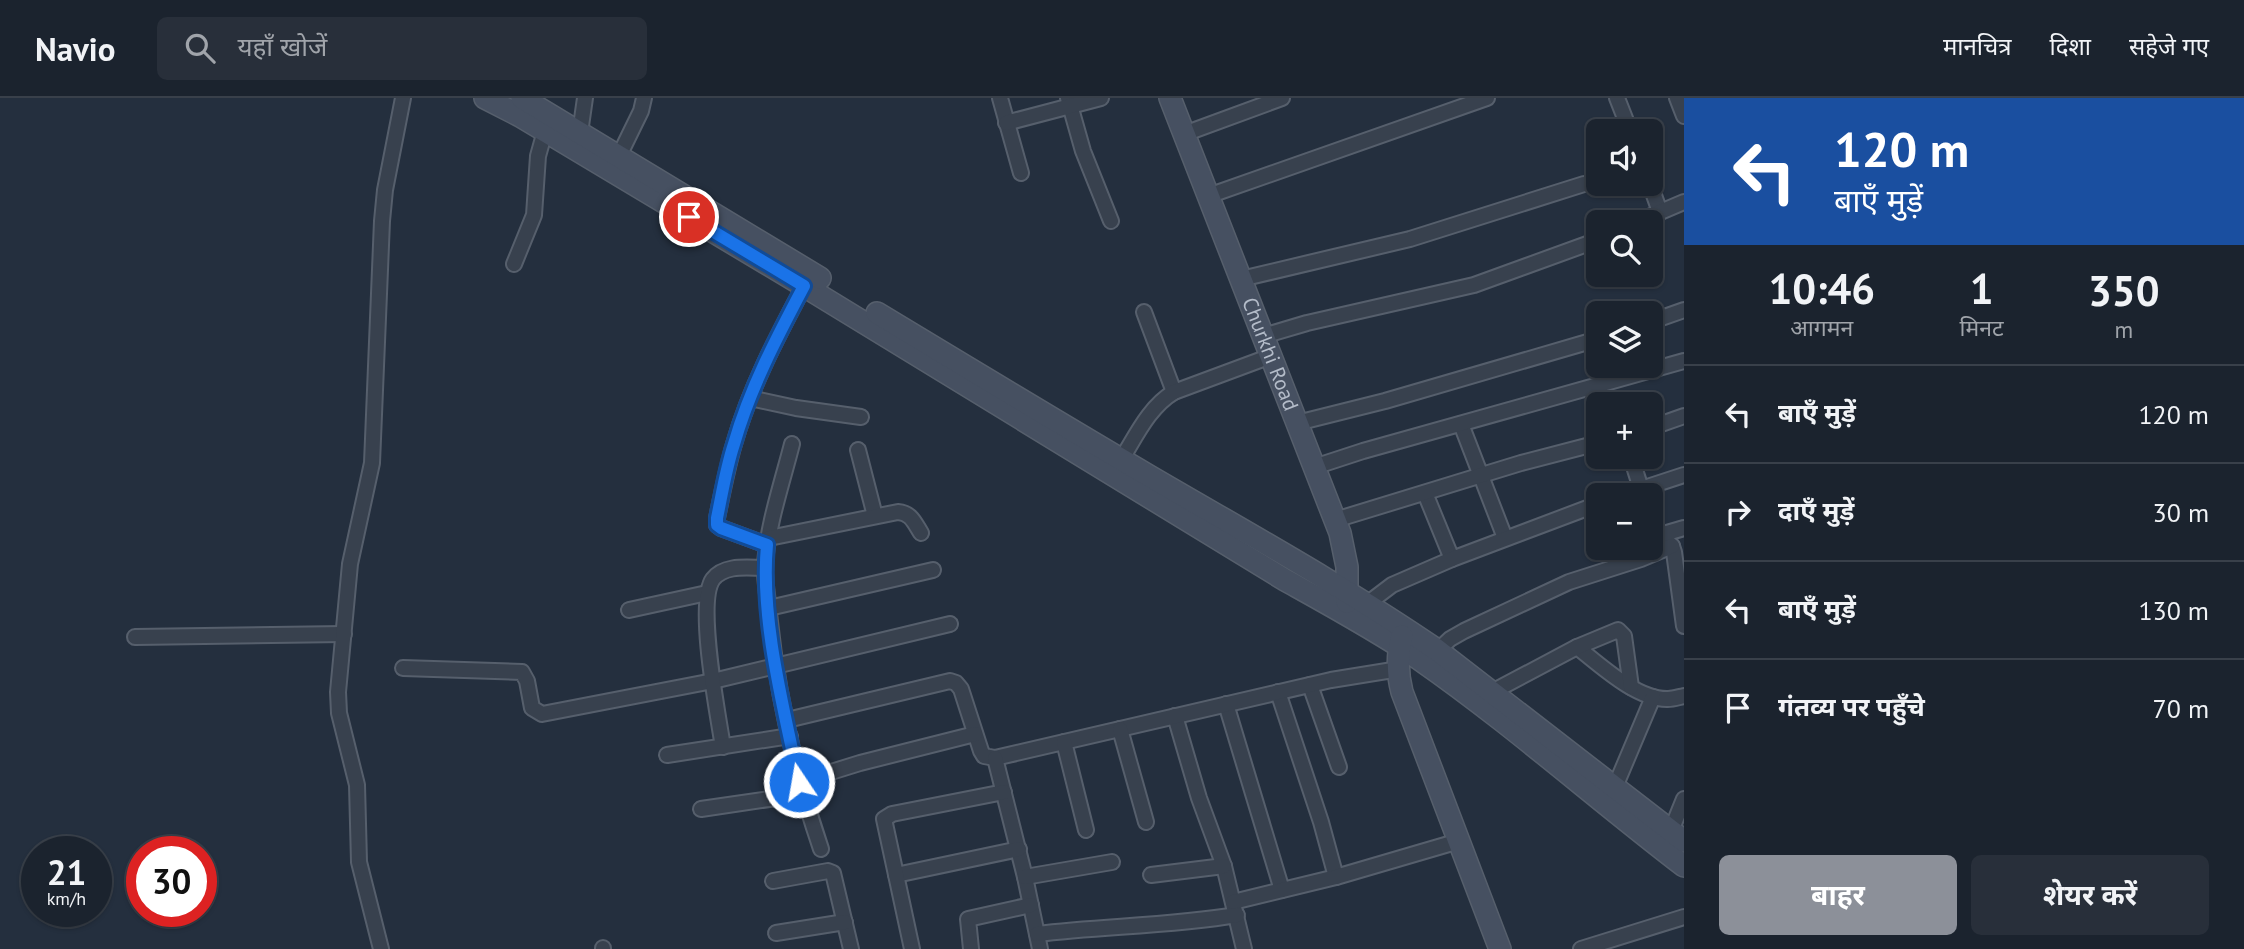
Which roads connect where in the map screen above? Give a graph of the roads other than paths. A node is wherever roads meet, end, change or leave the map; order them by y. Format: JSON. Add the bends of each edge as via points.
{"nodes":[{"id":1,"x":403,"y":98,"type":"edge"},
{"id":2,"x":485,"y":98,"type":"edge"},
{"id":3,"x":585,"y":98,"type":"edge"},
{"id":4,"x":644,"y":98,"type":"edge"},
{"id":5,"x":1000,"y":98,"type":"edge"},
{"id":6,"x":1101,"y":98,"type":"edge"},
{"id":7,"x":1170,"y":98,"type":"edge"},
{"id":8,"x":1282,"y":98,"type":"edge"},
{"id":9,"x":1487,"y":98,"type":"edge"},
{"id":10,"x":1618,"y":98,"type":"edge"},
{"id":11,"x":1677,"y":98,"type":"edge"},
{"id":12,"x":1069,"y":102,"type":"edge"},
{"id":13,"x":526,"y":104,"type":"edge"},
{"id":14,"x":1684,"y":116,"type":"edge"},
{"id":15,"x":1626,"y":119,"type":"edge"},
{"id":16,"x":1006,"y":123,"type":"junction"},
{"id":17,"x":545,"y":131,"type":"junction"},
{"id":18,"x":580,"y":133,"type":"junction"},
{"id":19,"x":1184,"y":134,"type":"junction"},
{"id":20,"x":619,"y":156,"type":"junction"},
{"id":21,"x":1021,"y":173,"type":"dead end"},
{"id":22,"x":1584,"y":184,"type":"dead end"},
{"id":23,"x":1208,"y":196,"type":"junction"},
{"id":24,"x":1684,"y":202,"type":"edge"},
{"id":25,"x":1663,"y":211,"type":"edge"},
{"id":26,"x":1111,"y":222,"type":"dead end"},
{"id":27,"x":1586,"y":244,"type":"edge"},
{"id":28,"x":514,"y":264,"type":"dead end"},
{"id":29,"x":1241,"y":279,"type":"junction"},
{"id":30,"x":804,"y":286,"type":"junction"},
{"id":31,"x":1684,"y":310,"type":"edge"},
{"id":32,"x":1144,"y":312,"type":"dead end"},
{"id":33,"x":1663,"y":317,"type":"edge"},
{"id":34,"x":1263,"y":336,"type":"junction"},
{"id":35,"x":1586,"y":342,"type":"edge"},
{"id":36,"x":1270,"y":356,"type":"junction"},
{"id":37,"x":1684,"y":361,"type":"edge"},
{"id":38,"x":1174,"y":392,"type":"junction"},
{"id":39,"x":750,"y":398,"type":"junction"},
{"id":40,"x":1684,"y":416,"type":"edge"},
{"id":41,"x":861,"y":417,"type":"dead end"},
{"id":42,"x":1297,"y":423,"type":"junction"},
{"id":43,"x":1663,"y":423,"type":"edge"},
{"id":44,"x":1461,"y":424,"type":"junction"},
{"id":45,"x":792,"y":444,"type":"dead end"},
{"id":46,"x":1586,"y":446,"type":"edge"},
{"id":47,"x":858,"y":450,"type":"dead end"},
{"id":48,"x":1121,"y":460,"type":"junction"},
{"id":49,"x":1314,"y":467,"type":"junction"},
{"id":50,"x":1684,"y":475,"type":"edge"},
{"id":51,"x":1480,"y":477,"type":"junction"},
{"id":52,"x":1663,"y":484,"type":"edge"},
{"id":53,"x":1425,"y":493,"type":"junction"},
{"id":54,"x":1586,"y":508,"type":"edge"},
{"id":55,"x":875,"y":516,"type":"junction"},
{"id":56,"x":1335,"y":520,"type":"junction"},
{"id":57,"x":1684,"y":528,"type":"edge"},
{"id":58,"x":921,"y":533,"type":"dead end"},
{"id":59,"x":1663,"y":534,"type":"edge"},
{"id":60,"x":1505,"y":538,"type":"junction"},
{"id":61,"x":1663,"y":538,"type":"edge"},
{"id":62,"x":768,"y":541,"type":"junction"},
{"id":63,"x":1672,"y":546,"type":"junction"},
{"id":64,"x":1452,"y":559,"type":"junction"},
{"id":65,"x":1680,"y":564,"type":"edge"},
{"id":66,"x":765,"y":568,"type":"junction"},
{"id":67,"x":933,"y":570,"type":"dead end"},
{"id":68,"x":1348,"y":592,"type":"junction"},
{"id":69,"x":707,"y":593,"type":"junction"},
{"id":70,"x":1367,"y":604,"type":"junction"},
{"id":71,"x":769,"y":608,"type":"junction"},
{"id":72,"x":629,"y":610,"type":"dead end"},
{"id":73,"x":1345,"y":613,"type":"junction"},
{"id":74,"x":1683,"y":616,"type":"edge"},
{"id":75,"x":950,"y":624,"type":"dead end"},
{"id":76,"x":344,"y":634,"type":"junction"},
{"id":77,"x":135,"y":637,"type":"dead end"},
{"id":78,"x":1401,"y":637,"type":"junction"},
{"id":79,"x":1577,"y":647,"type":"junction"},
{"id":80,"x":1431,"y":657,"type":"junction"},
{"id":81,"x":776,"y":666,"type":"junction"},
{"id":82,"x":403,"y":668,"type":"dead end"},
{"id":83,"x":1399,"y":670,"type":"junction"},
{"id":84,"x":713,"y":681,"type":"junction"},
{"id":85,"x":1310,"y":685,"type":"junction"},
{"id":86,"x":1631,"y":687,"type":"junction"},
{"id":87,"x":1278,"y":692,"type":"junction"},
{"id":88,"x":1492,"y":692,"type":"junction"},
{"id":89,"x":1684,"y":696,"type":"edge"},
{"id":90,"x":1653,"y":697,"type":"junction"},
{"id":91,"x":1226,"y":704,"type":"junction"},
{"id":92,"x":1175,"y":716,"type":"junction"},
{"id":93,"x":787,"y":720,"type":"junction"},
{"id":94,"x":1120,"y":729,"type":"junction"},
{"id":95,"x":975,"y":734,"type":"junction"},
{"id":96,"x":790,"y":736,"type":"junction"},
{"id":97,"x":1064,"y":742,"type":"junction"},
{"id":98,"x":723,"y":747,"type":"junction"},
{"id":99,"x":667,"y":755,"type":"dead end"},
{"id":100,"x":995,"y":758,"type":"junction"},
{"id":101,"x":1339,"y":767,"type":"dead end"},
{"id":102,"x":1615,"y":787,"type":"junction"},
{"id":103,"x":801,"y":788,"type":"junction"},
{"id":104,"x":1004,"y":792,"type":"junction"},
{"id":105,"x":1684,"y":799,"type":"edge"},
{"id":106,"x":701,"y":809,"type":"dead end"},
{"id":107,"x":1146,"y":822,"type":"dead end"},
{"id":108,"x":1086,"y":830,"type":"dead end"},
{"id":109,"x":1677,"y":836,"type":"edge"},
{"id":110,"x":1459,"y":841,"type":"junction"},
{"id":111,"x":821,"y":849,"type":"dead end"},
{"id":112,"x":1018,"y":849,"type":"junction"},
{"id":113,"x":1112,"y":862,"type":"dead end"},
{"id":114,"x":1224,"y":866,"type":"junction"},
{"id":115,"x":1684,"y":866,"type":"edge"},
{"id":116,"x":896,"y":875,"type":"junction"},
{"id":117,"x":1151,"y":875,"type":"dead end"},
{"id":118,"x":1025,"y":877,"type":"junction"},
{"id":119,"x":1336,"y":877,"type":"junction"},
{"id":120,"x":773,"y":881,"type":"dead end"},
{"id":121,"x":1282,"y":890,"type":"junction"},
{"id":122,"x":1031,"y":905,"type":"junction"},
{"id":123,"x":1235,"y":908,"type":"junction"},
{"id":124,"x":1684,"y":917,"type":"edge"},
{"id":125,"x":845,"y":922,"type":"junction"},
{"id":126,"x":776,"y":933,"type":"dead end"},
{"id":127,"x":1039,"y":942,"type":"edge"},
{"id":128,"x":1495,"y":948,"type":"edge"},
{"id":129,"x":382,"y":949,"type":"edge"},
{"id":130,"x":851,"y":949,"type":"edge"},
{"id":131,"x":912,"y":949,"type":"edge"},
{"id":132,"x":971,"y":949,"type":"edge"},
{"id":133,"x":1244,"y":949,"type":"edge"},
{"id":134,"x":1581,"y":949,"type":"edge"}],
"edges":[{"from":1,"to":76,"type":"street","via":[[382,220],[372,463],[350,564]]},
{"from":2,"to":13,"type":"street"},
{"from":3,"to":18,"type":"street"},
{"from":4,"to":20,"type":"street"},
{"from":5,"to":16,"type":"street"},
{"from":6,"to":12,"type":"street"},
{"from":7,"to":19,"type":"street","name":"Churkhi Road"},
{"from":8,"to":19,"type":"street"},
{"from":9,"to":23,"type":"street"},
{"from":10,"to":15,"type":"street"},
{"from":11,"to":14,"type":"street"},
{"from":12,"to":16,"type":"street"},
{"from":12,"to":26,"type":"street"},
{"from":13,"to":17,"type":"street"},
{"from":13,"to":18,"type":"street"},
{"from":16,"to":21,"type":"street"},
{"from":17,"to":28,"type":"street","via":[[538,156],[534,215]]},
{"from":17,"to":30,"type":"street"},
{"from":18,"to":20,"type":"street"},
{"from":19,"to":23,"type":"street","name":"Churkhi Road"},
{"from":20,"to":48,"type":"street"},
{"from":22,"to":29,"type":"street","via":[[1410,239]]},
{"from":23,"to":29,"type":"street","name":"Churkhi Road"},
{"from":24,"to":25,"type":"street"},
{"from":27,"to":34,"type":"street","via":[[1474,285]]},
{"from":29,"to":34,"type":"street","name":"Churkhi Road"},
{"from":30,"to":39,"type":"street"},
{"from":30,"to":73,"type":"street"},
{"from":31,"to":33,"type":"street"},
{"from":32,"to":38,"type":"street"},
{"from":34,"to":36,"type":"street","name":"Churkhi Road"},
{"from":35,"to":42,"type":"street"},
{"from":36,"to":38,"type":"street"},
{"from":36,"to":42,"type":"street","name":"Churkhi Road"},
{"from":37,"to":44,"type":"street"},
{"from":38,"to":48,"type":"street","via":[[1154,408]]},
{"from":39,"to":41,"type":"street"},
{"from":39,"to":62,"type":"street","via":[[733,444],[717,525]]},
{"from":40,"to":43,"type":"street"},
{"from":42,"to":49,"type":"street","name":"Churkhi Road"},
{"from":44,"to":49,"type":"street"},
{"from":44,"to":51,"type":"street"},
{"from":45,"to":62,"type":"street"},
{"from":46,"to":51,"type":"street"},
{"from":47,"to":55,"type":"street"},
{"from":48,"to":68,"type":"street"},
{"from":49,"to":56,"type":"street","name":"Churkhi Road"},
{"from":50,"to":52,"type":"street"},
{"from":51,"to":53,"type":"street"},
{"from":51,"to":60,"type":"street"},
{"from":53,"to":56,"type":"street"},
{"from":53,"to":64,"type":"street"},
{"from":54,"to":60,"type":"street"},
{"from":55,"to":58,"type":"street","via":[[905,512]]},
{"from":55,"to":62,"type":"street"},
{"from":56,"to":68,"type":"street","name":"Churkhi Road"},
{"from":57,"to":59,"type":"street"},
{"from":60,"to":64,"type":"street"},
{"from":61,"to":63,"type":"street"},
{"from":62,"to":66,"type":"street"},
{"from":63,"to":65,"type":"street"},
{"from":63,"to":80,"type":"street","via":[[1569,582],[1464,631]]},
{"from":64,"to":70,"type":"street","via":[[1392,585]]},
{"from":65,"to":74,"type":"street"},
{"from":66,"to":69,"type":"street","via":[[720,572]]},
{"from":66,"to":71,"type":"street"},
{"from":67,"to":71,"type":"street"},
{"from":68,"to":70,"type":"street"},
{"from":68,"to":73,"type":"street","name":"Churkhi Road"},
{"from":69,"to":72,"type":"street"},
{"from":69,"to":84,"type":"street"},
{"from":70,"to":78,"type":"street"},
{"from":71,"to":81,"type":"street"},
{"from":73,"to":78,"type":"street"},
{"from":75,"to":81,"type":"street"},
{"from":76,"to":77,"type":"street"},
{"from":76,"to":129,"type":"street","via":[[339,713],[357,785],[359,862]]},
{"from":78,"to":80,"type":"street"},
{"from":78,"to":83,"type":"street"},
{"from":79,"to":86,"type":"street"},
{"from":79,"to":86,"type":"street","via":[[1622,632]]},
{"from":79,"to":88,"type":"street"},
{"from":80,"to":88,"type":"street"},
{"from":80,"to":115,"type":"street","via":[[1477,701]]},
{"from":81,"to":84,"type":"street"},
{"from":81,"to":93,"type":"street"},
{"from":82,"to":84,"type":"street","via":[[522,673],[532,708],[542,714]]},
{"from":83,"to":85,"type":"street"},
{"from":83,"to":110,"type":"street","via":[[1402,692]]},
{"from":84,"to":98,"type":"street"},
{"from":85,"to":87,"type":"street"},
{"from":85,"to":101,"type":"street"},
{"from":86,"to":90,"type":"street"},
{"from":87,"to":91,"type":"street"},
{"from":87,"to":119,"type":"street"},
{"from":88,"to":102,"type":"street"},
{"from":89,"to":90,"type":"street","via":[[1669,700]]},
{"from":90,"to":102,"type":"street"},
{"from":91,"to":92,"type":"street"},
{"from":91,"to":121,"type":"street"},
{"from":92,"to":94,"type":"street"},
{"from":92,"to":114,"type":"street"},
{"from":93,"to":95,"type":"street","via":[[950,681],[961,690]]},
{"from":93,"to":96,"type":"street"},
{"from":94,"to":97,"type":"street"},
{"from":94,"to":107,"type":"street"},
{"from":95,"to":100,"type":"street","via":[[985,756]]},
{"from":95,"to":103,"type":"street","via":[[860,762]]},
{"from":96,"to":98,"type":"street"},
{"from":96,"to":103,"type":"street"},
{"from":97,"to":100,"type":"street"},
{"from":97,"to":108,"type":"street"},
{"from":98,"to":99,"type":"street"},
{"from":100,"to":104,"type":"street"},
{"from":102,"to":109,"type":"street"},
{"from":103,"to":106,"type":"street"},
{"from":103,"to":111,"type":"street"},
{"from":104,"to":112,"type":"street"},
{"from":104,"to":116,"type":"street","via":[[884,819]]},
{"from":105,"to":109,"type":"street"},
{"from":110,"to":119,"type":"street"},
{"from":110,"to":128,"type":"street"},
{"from":112,"to":116,"type":"street"},
{"from":112,"to":118,"type":"street"},
{"from":113,"to":118,"type":"street"},
{"from":114,"to":117,"type":"street"},
{"from":114,"to":123,"type":"street"},
{"from":116,"to":131,"type":"street"},
{"from":118,"to":122,"type":"street"},
{"from":119,"to":121,"type":"street"},
{"from":120,"to":125,"type":"street","via":[[833,873]]},
{"from":121,"to":123,"type":"street"},
{"from":122,"to":127,"type":"street"},
{"from":122,"to":132,"type":"street","via":[[971,917],[967,923]]},
{"from":123,"to":127,"type":"street","via":[[1168,924],[1116,926]]},
{"from":123,"to":133,"type":"street"},
{"from":124,"to":134,"type":"street"},
{"from":125,"to":126,"type":"street"},
{"from":125,"to":130,"type":"street"}]}
